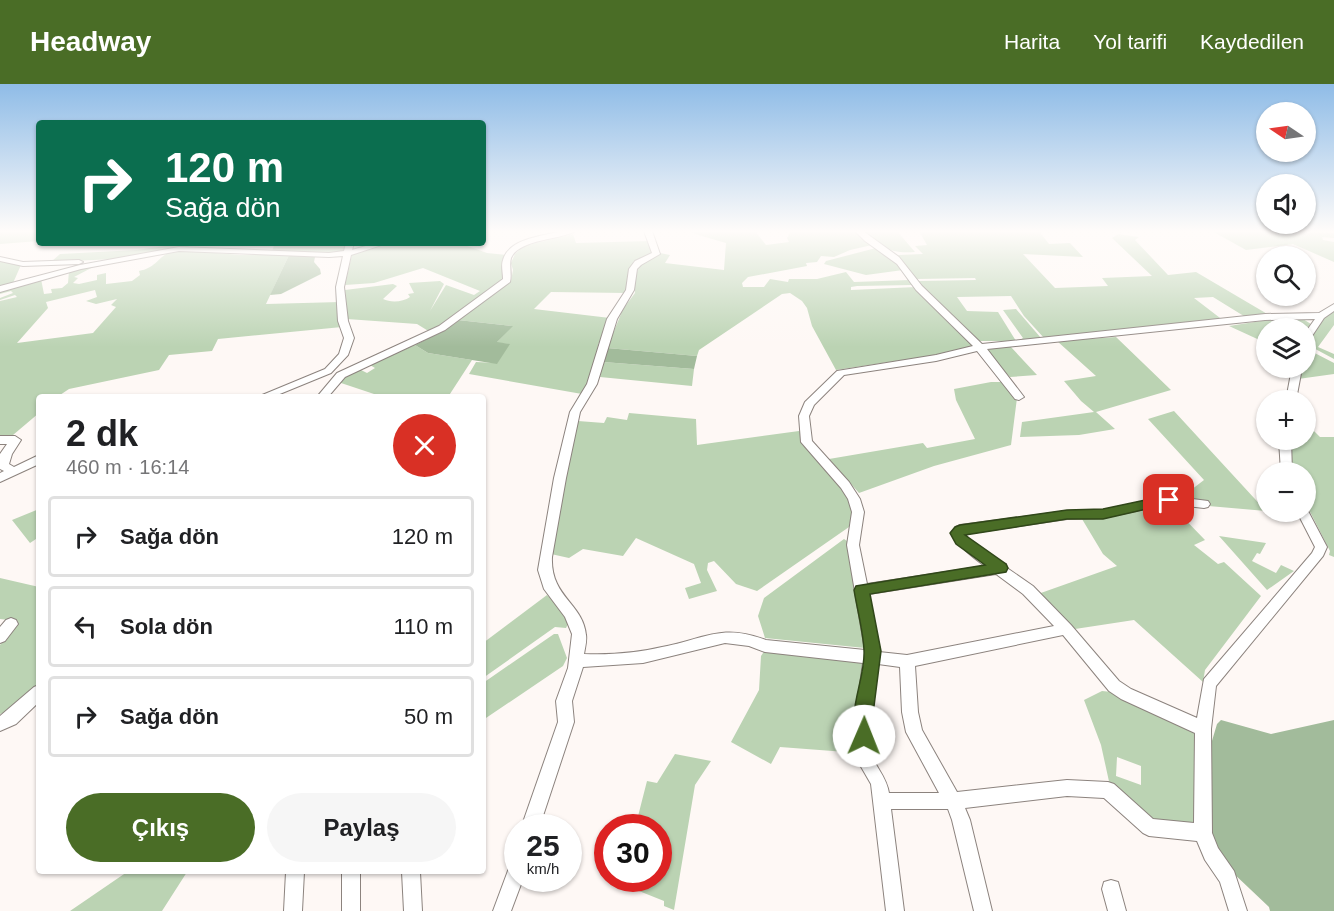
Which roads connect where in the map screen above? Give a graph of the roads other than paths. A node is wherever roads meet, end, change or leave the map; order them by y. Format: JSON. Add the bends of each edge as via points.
{"nodes":[{"id":1,"x":76,"y":270,"type":"edge"},
{"id":2,"x":344,"y":270,"type":"edge"},
{"id":3,"x":507,"y":270,"type":"edge"},
{"id":4,"x":633,"y":270,"type":"edge"},
{"id":5,"x":905,"y":270,"type":"edge"},
{"id":6,"x":0,"y":289,"type":"edge"},
{"id":7,"x":1334,"y":307,"type":"edge"},
{"id":8,"x":1321,"y":316,"type":"junction"},
{"id":9,"x":1316,"y":324,"type":"edge"},
{"id":10,"x":980,"y":347,"type":"junction"},
{"id":11,"x":328,"y":371,"type":"junction"},
{"id":12,"x":341,"y":375,"type":"junction"},
{"id":13,"x":270,"y":394,"type":"edge"},
{"id":14,"x":324,"y":394,"type":"edge"},
{"id":15,"x":1019,"y":397,"type":"dead end"},
{"id":16,"x":0,"y":440,"type":"edge"},
{"id":17,"x":36,"y":460,"type":"edge"},
{"id":18,"x":5,"y":472,"type":"edge"},
{"id":19,"x":1204,"y":504,"type":"dead end"},
{"id":20,"x":1308,"y":522,"type":"edge"},
{"id":21,"x":1001,"y":568,"type":"junction"},
{"id":22,"x":862,"y":590,"type":"junction"},
{"id":23,"x":10,"y":624,"type":"dead end"},
{"id":24,"x":1066,"y":629,"type":"junction"},
{"id":25,"x":0,"y":637,"type":"edge"},
{"id":26,"x":871,"y":656,"type":"junction"},
{"id":27,"x":576,"y":660,"type":"junction"},
{"id":28,"x":907,"y":662,"type":"junction"},
{"id":29,"x":36,"y":695,"type":"edge"},
{"id":30,"x":0,"y":724,"type":"edge"},
{"id":31,"x":1203,"y":729,"type":"junction"},
{"id":32,"x":882,"y":801,"type":"junction"},
{"id":33,"x":953,"y":801,"type":"junction"},
{"id":34,"x":535,"y":814,"type":"edge"},
{"id":35,"x":1203,"y":833,"type":"junction"},
{"id":36,"x":295,"y":874,"type":"edge"},
{"id":37,"x":351,"y":874,"type":"edge"},
{"id":38,"x":411,"y":874,"type":"edge"},
{"id":39,"x":1111,"y":889,"type":"dead end"},
{"id":40,"x":509,"y":892,"type":"edge"},
{"id":41,"x":293,"y":911,"type":"edge"},
{"id":42,"x":351,"y":911,"type":"edge"},
{"id":43,"x":413,"y":911,"type":"edge"},
{"id":44,"x":502,"y":911,"type":"edge"},
{"id":45,"x":895,"y":911,"type":"edge"},
{"id":46,"x":983,"y":911,"type":"edge"},
{"id":47,"x":1117,"y":911,"type":"edge"},
{"id":48,"x":1238,"y":911,"type":"edge"}],
"edges":[{"from":1,"to":6,"type":"street"},
{"from":2,"to":11,"type":"street","via":[[340,287],[348,344],[339,362]]},
{"from":3,"to":12,"type":"street","via":[[507,280],[442,328]]},
{"from":4,"to":27,"type":"street","via":[[630,290],[612,319],[592,384],[575,412],[546,557],[551,589],[571,614],[579,634]]},
{"from":5,"to":10,"type":"street","via":[[916,286]]},
{"from":7,"to":8,"type":"street"},
{"from":8,"to":9,"type":"street"},
{"from":8,"to":10,"type":"street","via":[[1265,317]]},
{"from":10,"to":15,"type":"street"},
{"from":10,"to":22,"type":"street","via":[[841,374],[806,409],[807,442],[854,499],[858,512],[853,544]]},
{"from":11,"to":12,"type":"street"},
{"from":11,"to":13,"type":"street"},
{"from":12,"to":14,"type":"street"},
{"from":16,"to":18,"type":"street","via":[[15,440],[6,453]]},
{"from":17,"to":18,"type":"street"},
{"from":19,"to":21,"type":"street","via":[[1169,500],[1103,514],[1067,514],[957,533],[967,546]]},
{"from":20,"to":31,"type":"street","via":[[1321,547],[1317,556],[1209,684]]},
{"from":21,"to":22,"type":"street"},
{"from":21,"to":24,"type":"street","via":[[1048,607]]},
{"from":22,"to":26,"type":"street"},
{"from":23,"to":25,"type":"street"},
{"from":24,"to":28,"type":"street"},
{"from":24,"to":31,"type":"street","via":[[1114,686]]},
{"from":26,"to":27,"type":"street","via":[[765,646],[730,637],[701,640],[645,657]]},
{"from":26,"to":28,"type":"street"},
{"from":26,"to":32,"type":"street","via":[[864,714],[864,758],[879,783]]},
{"from":27,"to":34,"type":"street","via":[[564,701],[566,722]]},
{"from":28,"to":33,"type":"street","via":[[914,732]]},
{"from":29,"to":30,"type":"street"},
{"from":31,"to":35,"type":"street"},
{"from":32,"to":33,"type":"street"},
{"from":32,"to":45,"type":"street"},
{"from":33,"to":35,"type":"street","via":[[1067,788],[1108,790],[1149,827]]},
{"from":33,"to":46,"type":"street"},
{"from":35,"to":48,"type":"street","via":[[1211,854],[1228,877]]},
{"from":36,"to":41,"type":"street"},
{"from":37,"to":42,"type":"street"},
{"from":38,"to":43,"type":"street"},
{"from":39,"to":47,"type":"street"},
{"from":40,"to":44,"type":"street"}]}
